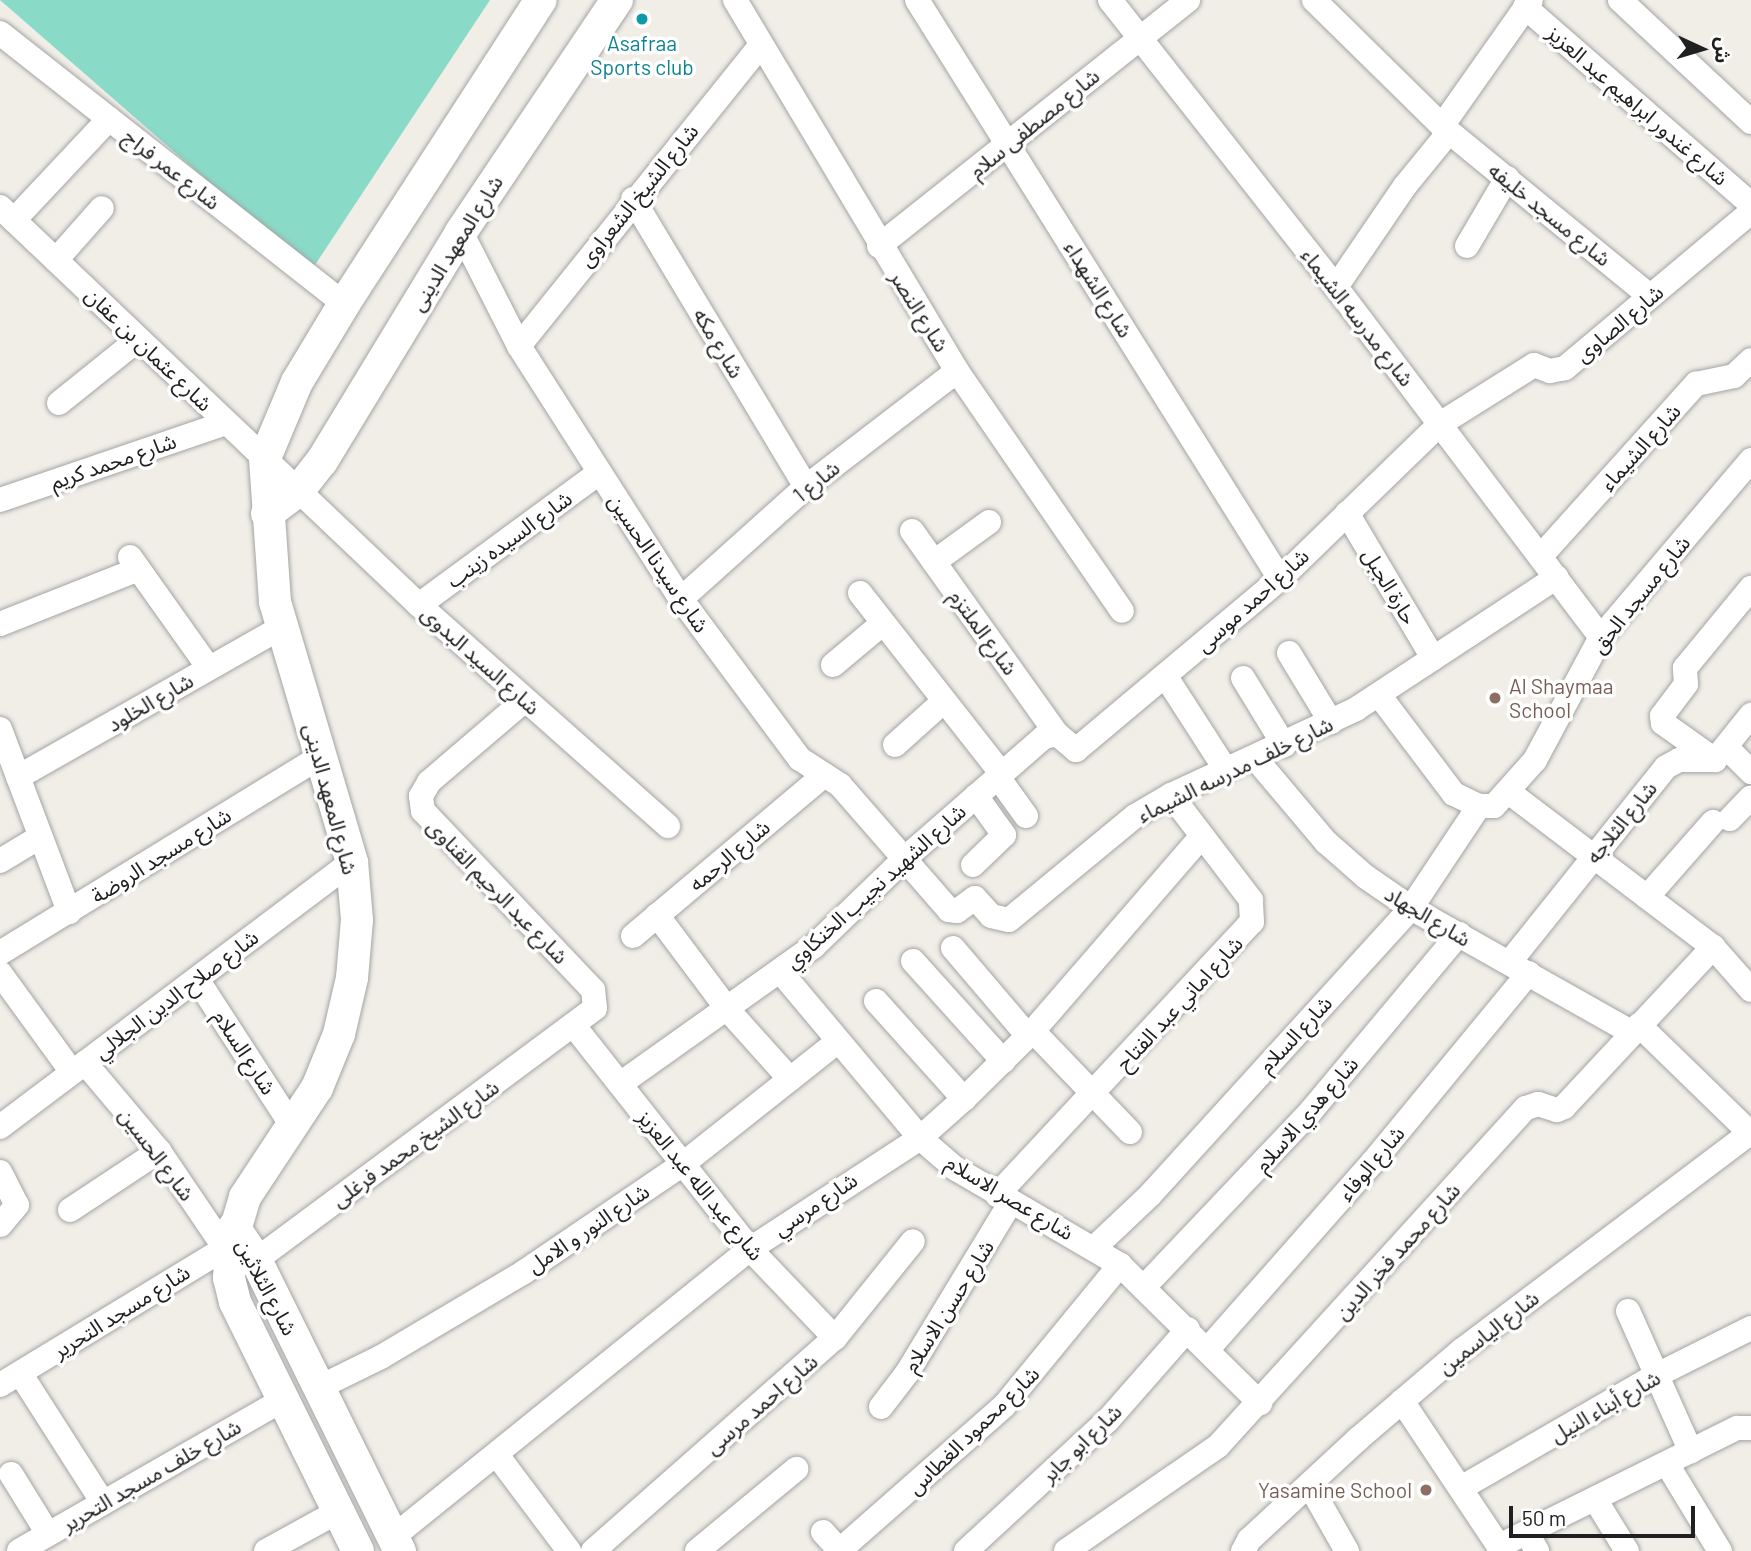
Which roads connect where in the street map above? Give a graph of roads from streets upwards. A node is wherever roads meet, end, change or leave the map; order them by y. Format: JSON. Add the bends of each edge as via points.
{"nodes":[{"id":1,"x":541,"y":0,"type":"edge"},
{"id":2,"x":617,"y":0,"type":"edge"},
{"id":3,"x":735,"y":0,"type":"edge"},
{"id":4,"x":917,"y":0,"type":"edge"},
{"id":5,"x":1110,"y":0,"type":"edge"},
{"id":6,"x":1188,"y":0,"type":"edge"},
{"id":7,"x":1314,"y":0,"type":"edge"},
{"id":8,"x":1620,"y":0,"type":"edge"},
{"id":9,"x":1528,"y":3,"type":"edge"},
{"id":10,"x":0,"y":33,"type":"edge"},
{"id":11,"x":1139,"y":39,"type":"junction"},
{"id":12,"x":760,"y":46,"type":"junction"},
{"id":13,"x":109,"y":119,"type":"junction"},
{"id":14,"x":1751,"y":122,"type":"edge"},
{"id":15,"x":1445,"y":129,"type":"junction"},
{"id":16,"x":1008,"y":144,"type":"junction"},
{"id":17,"x":1507,"y":178,"type":"junction"},
{"id":18,"x":633,"y":199,"type":"junction"},
{"id":19,"x":1751,"y":204,"type":"edge"},
{"id":20,"x":102,"y":208,"type":"dead end"},
{"id":21,"x":1751,"y":212,"type":"edge"},
{"id":22,"x":7,"y":213,"type":"edge"},
{"id":23,"x":461,"y":232,"type":"junction"},
{"id":24,"x":879,"y":246,"type":"junction"},
{"id":25,"x":1467,"y":246,"type":"dead end"},
{"id":26,"x":56,"y":260,"type":"junction"},
{"id":27,"x":1336,"y":287,"type":"junction"},
{"id":28,"x":1650,"y":296,"type":"junction"},
{"id":29,"x":344,"y":304,"type":"junction"},
{"id":30,"x":139,"y":339,"type":"junction"},
{"id":31,"x":519,"y":346,"type":"junction"},
{"id":32,"x":1751,"y":360,"type":"edge"},
{"id":33,"x":957,"y":371,"type":"junction"},
{"id":34,"x":59,"y":403,"type":"dead end"},
{"id":35,"x":226,"y":423,"type":"junction"},
{"id":36,"x":1440,"y":424,"type":"junction"},
{"id":37,"x":265,"y":458,"type":"junction"},
{"id":38,"x":1751,"y":460,"type":"edge"},
{"id":39,"x":599,"y":473,"type":"junction"},
{"id":40,"x":806,"y":487,"type":"junction"},
{"id":41,"x":299,"y":490,"type":"junction"},
{"id":42,"x":0,"y":500,"type":"edge"},
{"id":43,"x":1347,"y":513,"type":"junction"},
{"id":44,"x":267,"y":514,"type":"junction"},
{"id":45,"x":989,"y":522,"type":"dead end"},
{"id":46,"x":912,"y":531,"type":"dead end"},
{"id":47,"x":1541,"y":556,"type":"junction"},
{"id":48,"x":934,"y":562,"type":"junction"},
{"id":49,"x":1557,"y":577,"type":"junction"},
{"id":50,"x":1280,"y":579,"type":"junction"},
{"id":51,"x":1751,"y":588,"type":"edge"},
{"id":52,"x":860,"y":593,"type":"dead end"},
{"id":53,"x":681,"y":599,"type":"junction"},
{"id":54,"x":419,"y":605,"type":"junction"},
{"id":55,"x":1122,"y":611,"type":"dead end"},
{"id":56,"x":0,"y":624,"type":"edge"},
{"id":57,"x":883,"y":624,"type":"junction"},
{"id":58,"x":282,"y":627,"type":"junction"},
{"id":59,"x":1601,"y":637,"type":"junction"},
{"id":60,"x":1289,"y":653,"type":"dead end"},
{"id":61,"x":1433,"y":658,"type":"junction"},
{"id":62,"x":833,"y":665,"type":"dead end"},
{"id":63,"x":209,"y":668,"type":"junction"},
{"id":64,"x":1166,"y":677,"type":"junction"},
{"id":65,"x":1243,"y":678,"type":"dead end"},
{"id":66,"x":1379,"y":695,"type":"junction"},
{"id":67,"x":525,"y":700,"type":"junction"},
{"id":68,"x":944,"y":701,"type":"junction"},
{"id":69,"x":1751,"y":715,"type":"edge"},
{"id":70,"x":1331,"y":722,"type":"junction"},
{"id":71,"x":0,"y":729,"type":"edge"},
{"id":72,"x":1057,"y":734,"type":"junction"},
{"id":73,"x":1284,"y":744,"type":"junction"},
{"id":74,"x":895,"y":745,"type":"dead end"},
{"id":75,"x":1722,"y":754,"type":"junction"},
{"id":76,"x":321,"y":756,"type":"junction"},
{"id":77,"x":1256,"y":759,"type":"junction"},
{"id":78,"x":1226,"y":770,"type":"junction"},
{"id":79,"x":1751,"y":772,"type":"edge"},
{"id":80,"x":824,"y":775,"type":"junction"},
{"id":81,"x":1000,"y":776,"type":"junction"},
{"id":82,"x":18,"y":777,"type":"junction"},
{"id":83,"x":1510,"y":793,"type":"junction"},
{"id":84,"x":1171,"y":795,"type":"junction"},
{"id":85,"x":976,"y":796,"type":"junction"},
{"id":86,"x":1751,"y":797,"type":"edge"},
{"id":87,"x":1479,"y":806,"type":"junction"},
{"id":88,"x":1027,"y":816,"type":"dead end"},
{"id":89,"x":668,"y":826,"type":"dead end"},
{"id":90,"x":1202,"y":836,"type":"junction"},
{"id":91,"x":40,"y":837,"type":"junction"},
{"id":92,"x":1593,"y":855,"type":"junction"},
{"id":93,"x":903,"y":860,"type":"junction"},
{"id":94,"x":0,"y":861,"type":"edge"},
{"id":95,"x":352,"y":862,"type":"junction"},
{"id":96,"x":973,"y":865,"type":"dead end"},
{"id":97,"x":1647,"y":897,"type":"junction"},
{"id":98,"x":1411,"y":908,"type":"junction"},
{"id":99,"x":69,"y":912,"type":"junction"},
{"id":100,"x":657,"y":915,"type":"junction"},
{"id":101,"x":1459,"y":934,"type":"junction"},
{"id":102,"x":633,"y":936,"type":"dead end"},
{"id":103,"x":1713,"y":947,"type":"junction"},
{"id":104,"x":953,"y":948,"type":"dead end"},
{"id":105,"x":0,"y":953,"type":"edge"},
{"id":106,"x":913,"y":961,"type":"dead end"},
{"id":107,"x":1519,"y":968,"type":"junction"},
{"id":108,"x":780,"y":971,"type":"junction"},
{"id":109,"x":0,"y":973,"type":"edge"},
{"id":110,"x":197,"y":979,"type":"junction"},
{"id":111,"x":1751,"y":990,"type":"edge"},
{"id":112,"x":876,"y":1001,"type":"dead end"},
{"id":113,"x":728,"y":1010,"type":"junction"},
{"id":114,"x":574,"y":1026,"type":"junction"},
{"id":115,"x":1636,"y":1029,"type":"junction"},
{"id":116,"x":1030,"y":1033,"type":"junction"},
{"id":117,"x":837,"y":1042,"type":"junction"},
{"id":118,"x":1003,"y":1062,"type":"junction"},
{"id":119,"x":79,"y":1068,"type":"junction"},
{"id":120,"x":790,"y":1079,"type":"junction"},
{"id":121,"x":620,"y":1084,"type":"junction"},
{"id":122,"x":1095,"y":1093,"type":"junction"},
{"id":123,"x":964,"y":1099,"type":"junction"},
{"id":124,"x":0,"y":1126,"type":"edge"},
{"id":125,"x":292,"y":1126,"type":"junction"},
{"id":126,"x":1130,"y":1132,"type":"dead end"},
{"id":127,"x":1751,"y":1132,"type":"edge"},
{"id":128,"x":920,"y":1138,"type":"junction"},
{"id":129,"x":159,"y":1150,"type":"junction"},
{"id":130,"x":682,"y":1164,"type":"junction"},
{"id":131,"x":0,"y":1172,"type":"edge"},
{"id":132,"x":1004,"y":1198,"type":"junction"},
{"id":133,"x":69,"y":1210,"type":"dead end"},
{"id":134,"x":0,"y":1225,"type":"edge"},
{"id":135,"x":913,"y":1241,"type":"dead end"},
{"id":136,"x":238,"y":1243,"type":"junction"},
{"id":137,"x":1094,"y":1248,"type":"junction"},
{"id":138,"x":750,"y":1249,"type":"junction"},
{"id":139,"x":1120,"y":1265,"type":"junction"},
{"id":140,"x":1145,"y":1286,"type":"junction"},
{"id":141,"x":1628,"y":1311,"type":"dead end"},
{"id":142,"x":1751,"y":1328,"type":"edge"},
{"id":143,"x":1188,"y":1329,"type":"junction"},
{"id":144,"x":835,"y":1338,"type":"junction"},
{"id":145,"x":1208,"y":1349,"type":"junction"},
{"id":146,"x":1657,"y":1375,"type":"junction"},
{"id":147,"x":10,"y":1379,"type":"edge"},
{"id":148,"x":320,"y":1387,"type":"junction"},
{"id":149,"x":284,"y":1399,"type":"junction"},
{"id":150,"x":1402,"y":1401,"type":"junction"},
{"id":151,"x":1259,"y":1403,"type":"junction"},
{"id":152,"x":881,"y":1407,"type":"dead end"},
{"id":153,"x":1751,"y":1428,"type":"edge"},
{"id":154,"x":1691,"y":1452,"type":"junction"},
{"id":155,"x":497,"y":1455,"type":"junction"},
{"id":156,"x":1667,"y":1464,"type":"junction"},
{"id":157,"x":796,"y":1469,"type":"dead end"},
{"id":158,"x":11,"y":1474,"type":"dead end"},
{"id":159,"x":1310,"y":1486,"type":"junction"},
{"id":160,"x":1461,"y":1488,"type":"junction"},
{"id":161,"x":1595,"y":1499,"type":"junction"},
{"id":162,"x":103,"y":1503,"type":"junction"},
{"id":163,"x":339,"y":1511,"type":"junction"},
{"id":164,"x":57,"y":1539,"type":"edge"},
{"id":165,"x":1532,"y":1542,"type":"edge"},
{"id":166,"x":396,"y":1544,"type":"edge"},
{"id":167,"x":834,"y":1544,"type":"edge"},
{"id":168,"x":1500,"y":1549,"type":"edge"},
{"id":169,"x":19,"y":1551,"type":"edge"},
{"id":170,"x":266,"y":1551,"type":"edge"},
{"id":171,"x":358,"y":1551,"type":"edge"},
{"id":172,"x":569,"y":1551,"type":"edge"},
{"id":173,"x":593,"y":1551,"type":"edge"},
{"id":174,"x":697,"y":1551,"type":"edge"},
{"id":175,"x":966,"y":1551,"type":"edge"},
{"id":176,"x":1066,"y":1551,"type":"edge"},
{"id":177,"x":1243,"y":1551,"type":"edge"},
{"id":178,"x":1347,"y":1551,"type":"edge"},
{"id":179,"x":1627,"y":1551,"type":"edge"},
{"id":180,"x":1720,"y":1551,"type":"edge"}],
"edges":[{"from":1,"to":29,"type":"street","name":"شارع المعهد الدينى"},
{"from":2,"to":23,"type":"street","name":"شارع المعهد الدينى"},
{"from":3,"to":12,"type":"street","name":"شارع النصر"},
{"from":4,"to":16,"type":"street","name":"شارع الشهداء"},
{"from":5,"to":11,"type":"street","name":"شارع مدرسه الشيماء"},
{"from":6,"to":11,"type":"street","name":"شارع مصطفى سلام"},
{"from":7,"to":15,"type":"street","name":"شارع مسجد خليفه"},
{"from":8,"to":14,"type":"street"},
{"from":9,"to":15,"type":"street"},
{"from":9,"to":19,"type":"street","name":"شارع غندور ابراهيم عبد العزيز"},
{"from":10,"to":13,"type":"street","name":"شارع عمر فراج"},
{"from":11,"to":16,"type":"street","name":"شارع مصطفى سلام"},
{"from":11,"to":27,"type":"street","name":"شارع مدرسه الشيماء"},
{"from":12,"to":18,"type":"street","name":"شارع الشيخ الشعراوى"},
{"from":12,"to":24,"type":"street","name":"شارع النصر"},
{"from":13,"to":22,"type":"street"},
{"from":13,"to":29,"type":"street","name":"شارع عمر فراج"},
{"from":15,"to":17,"type":"street","name":"شارع مسجد خليفه"},
{"from":15,"to":27,"type":"street"},
{"from":16,"to":24,"type":"street","name":"شارع مصطفى سلام"},
{"from":16,"to":50,"type":"street","name":"شارع الشهداء"},
{"from":17,"to":25,"type":"street"},
{"from":17,"to":28,"type":"street","name":"شارع مسجد خليفه"},
{"from":18,"to":31,"type":"street","name":"شارع الشيخ الشعراوى"},
{"from":18,"to":40,"type":"street","name":"شارع مكه"},
{"from":20,"to":26,"type":"street"},
{"from":21,"to":28,"type":"street","name":"شارع الصاوى"},
{"from":22,"to":26,"type":"street","name":"شارع عثمان بن عفان"},
{"from":23,"to":31,"type":"street","name":"شارع سيدنا الحسين"},
{"from":23,"to":41,"type":"street","name":"شارع المعهد الدينى","via":[[322,461]]},
{"from":24,"to":33,"type":"street","name":"شارع النصر"},
{"from":26,"to":30,"type":"street","name":"شارع عثمان بن عفان"},
{"from":27,"to":36,"type":"street","name":"شارع مدرسه الشيماء"},
{"from":28,"to":36,"type":"street","name":"شارع الصاوى","via":[[1565,368],[1550,372],[1534,365]]},
{"from":29,"to":37,"type":"street","name":"شارع المعهد الدينى","via":[[297,382]]},
{"from":30,"to":34,"type":"street"},
{"from":30,"to":35,"type":"street","name":"شارع عثمان بن عفان"},
{"from":31,"to":39,"type":"street","name":"شارع سيدنا الحسين"},
{"from":32,"to":47,"type":"street","name":"شارع الشيماء","via":[[1734,376],[1696,384]]},
{"from":33,"to":40,"type":"street","name":"شارع 1"},
{"from":33,"to":55,"type":"street","name":"شارع النصر"},
{"from":35,"to":37,"type":"street","name":"شارع عثمان بن عفان"},
{"from":35,"to":42,"type":"street","name":"شارع محمد كريم"},
{"from":36,"to":43,"type":"street","name":"شارع احمد موسى"},
{"from":36,"to":47,"type":"street","name":"شارع مدرسه الشيماء"},
{"from":37,"to":41,"type":"street","name":"شارع عثمان بن عفان"},
{"from":37,"to":44,"type":"street","name":"شارع المعهد الدينى"},
{"from":38,"to":59,"type":"street","name":"شارع مسجد الحق"},
{"from":39,"to":53,"type":"street","name":"شارع سيدنا الحسين"},
{"from":39,"to":54,"type":"street","name":"شارع السيده زينب"},
{"from":40,"to":53,"type":"street","name":"شارع 1"},
{"from":41,"to":44,"type":"street","name":"شارع المعهد الدينى"},
{"from":41,"to":54,"type":"street","name":"شارع السيد البدوى"},
{"from":43,"to":50,"type":"street","name":"شارع احمد موسى"},
{"from":43,"to":61,"type":"street","name":"حارة الجبل"},
{"from":44,"to":58,"type":"street","name":"شارع المعهد الدينى","via":[[271,572]]},
{"from":45,"to":48,"type":"street"},
{"from":46,"to":48,"type":"street","name":"شارع الملتزم"},
{"from":47,"to":49,"type":"street","name":"شارع مدرسه الشيماء"},
{"from":48,"to":72,"type":"street","name":"شارع الملتزم"},
{"from":49,"to":59,"type":"street","name":"شارع مدرسه الشيماء"},
{"from":49,"to":61,"type":"street","name":"شارع خلف مدرسه الشيماء"},
{"from":50,"to":64,"type":"street","name":"شارع احمد موسى"},
{"from":51,"to":75,"type":"street","via":[[1685,668],[1686,684],[1662,716],[1663,723]]},
{"from":52,"to":57,"type":"street"},
{"from":53,"to":80,"type":"street","name":"شارع سيدنا الحسين","via":[[800,759]]},
{"from":54,"to":67,"type":"street","name":"شارع السيد البدوى"},
{"from":56,"to":63,"type":"street","via":[[134,562]]},
{"from":57,"to":62,"type":"street"},
{"from":57,"to":68,"type":"street"},
{"from":58,"to":63,"type":"street","name":"شارع الخلود"},
{"from":58,"to":76,"type":"street","name":"شارع المعهد الدينى"},
{"from":59,"to":83,"type":"street","name":"شارع مسجد الحق","via":[[1535,760]]},
{"from":60,"to":70,"type":"street"},
{"from":61,"to":66,"type":"street","name":"شارع خلف مدرسه الشيماء"},
{"from":63,"to":82,"type":"street","name":"شارع الخلود"},
{"from":64,"to":72,"type":"street","name":"شارع احمد موسى","via":[[1083,747],[1069,748]]},
{"from":64,"to":78,"type":"street"},
{"from":65,"to":73,"type":"street"},
{"from":66,"to":70,"type":"street","name":"شارع خلف مدرسه الشيماء"},
{"from":66,"to":87,"type":"street","via":[[1454,794]]},
{"from":67,"to":89,"type":"street","name":"شارع السيد البدوى"},
{"from":67,"to":114,"type":"street","name":"شارع عبد الرحيم القناوى","via":[[429,782],[421,796],[423,811],[593,990],[595,1008]]},
{"from":68,"to":74,"type":"street"},
{"from":68,"to":81,"type":"street"},
{"from":69,"to":75,"type":"street"},
{"from":70,"to":73,"type":"street","name":"شارع خلف مدرسه الشيماء"},
{"from":71,"to":82,"type":"street"},
{"from":72,"to":81,"type":"street","name":"شارع الشهيد نجيب الخنكاوي","via":[[1044,737]]},
{"from":73,"to":77,"type":"street","name":"شارع خلف مدرسه الشيماء"},
{"from":75,"to":79,"type":"street"},
{"from":75,"to":92,"type":"street","name":"شارع الثلاجه","via":[[1679,760],[1666,767]]},
{"from":76,"to":95,"type":"street","name":"شارع المعهد الدينى"},
{"from":76,"to":99,"type":"street","name":"شارع مسجد الروضة"},
{"from":77,"to":78,"type":"street","name":"شارع خلف مدرسه الشيماء"},
{"from":77,"to":98,"type":"street","name":"شارع الجهاد","via":[[1326,842]]},
{"from":78,"to":84,"type":"street","name":"شارع خلف مدرسه الشيماء"},
{"from":80,"to":93,"type":"street","name":"شارع سيدنا الحسين","via":[[840,785]]},
{"from":80,"to":100,"type":"street","name":"شارع الرحمه"},
{"from":81,"to":85,"type":"street","name":"شارع الشهيد نجيب الخنكاوي"},
{"from":81,"to":88,"type":"street"},
{"from":82,"to":91,"type":"street"},
{"from":83,"to":87,"type":"street","name":"شارع مسجد الحق","via":[[1494,806]]},
{"from":83,"to":92,"type":"street"},
{"from":84,"to":90,"type":"street","name":"شارع اماني عبد الفتاح"},
{"from":84,"to":93,"type":"street","name":"شارع خلف مدرسه الشيماء","via":[[1101,841],[1009,920],[991,916],[975,898],[957,911],[941,906]]},
{"from":85,"to":93,"type":"street","name":"شارع الشهيد نجيب الخنكاوي"},
{"from":85,"to":96,"type":"street","via":[[1004,835]]},
{"from":86,"to":97,"type":"street","via":[[1721,820]]},
{"from":87,"to":98,"type":"street","name":"شارع السلام"},
{"from":90,"to":116,"type":"street","name":"شارع مرسي"},
{"from":90,"to":122,"type":"street","name":"شارع اماني عبد الفتاح","via":[[1251,900],[1252,922]]},
{"from":91,"to":94,"type":"street"},
{"from":91,"to":99,"type":"street"},
{"from":92,"to":97,"type":"street"},
{"from":92,"to":107,"type":"street","name":"شارع الثلاجه"},
{"from":93,"to":108,"type":"street","name":"شارع الشهيد نجيب الخنكاوي","via":[[844,919]]},
{"from":95,"to":110,"type":"street","name":"شارع صلاح الدين الجلالي"},
{"from":95,"to":125,"type":"street","name":"شارع المعهد الدينى","via":[[356,920],[352,978],[339,1034],[322,1077]]},
{"from":97,"to":103,"type":"street"},
{"from":98,"to":101,"type":"street","name":"شارع الجهاد"},
{"from":98,"to":137,"type":"street","name":"شارع السلام","via":[[1150,1195]]},
{"from":99,"to":105,"type":"street","name":"شارع مسجد الروضة"},
{"from":100,"to":102,"type":"street","name":"شارع الرحمه"},
{"from":100,"to":113,"type":"street"},
{"from":101,"to":107,"type":"street","name":"شارع الجهاد"},
{"from":101,"to":140,"type":"street","name":"شارع هدي الاسلام","via":[[1311,1111]]},
{"from":103,"to":111,"type":"street"},
{"from":103,"to":115,"type":"street","name":"شارع محمد فخر الدين"},
{"from":104,"to":116,"type":"street"},
{"from":106,"to":118,"type":"street"},
{"from":107,"to":115,"type":"street","name":"شارع الجهاد"},
{"from":107,"to":145,"type":"street","name":"شارع الوفاء","via":[[1373,1162]]},
{"from":108,"to":113,"type":"street","name":"شارع الشهيد نجيب الخنكاوي"},
{"from":108,"to":117,"type":"street","name":"شارع عصر الاسلام"},
{"from":109,"to":119,"type":"street","name":"شارع الحسين"},
{"from":110,"to":119,"type":"street","name":"شارع صلاح الدين الجلالي"},
{"from":110,"to":125,"type":"street","name":"شارع السلام"},
{"from":112,"to":123,"type":"street"},
{"from":113,"to":120,"type":"street"},
{"from":113,"to":121,"type":"street","name":"شارع الشهيد نجيب الخنكاوي"},
{"from":114,"to":121,"type":"street","name":"شارع عبد الله عبد العزيز"},
{"from":114,"to":136,"type":"street","name":"شارع الشيخ محمد فرغلى"},
{"from":115,"to":127,"type":"street","name":"شارع الجهاد"},
{"from":115,"to":151,"type":"street","name":"شارع محمد فخر الدين","via":[[1564,1107],[1557,1110],[1538,1104],[1527,1108]]},
{"from":116,"to":118,"type":"street","name":"شارع مرسي"},
{"from":116,"to":122,"type":"street"},
{"from":117,"to":120,"type":"street","name":"شارع النور و الامل"},
{"from":117,"to":128,"type":"street","name":"شارع عصر الاسلام"},
{"from":118,"to":123,"type":"street","name":"شارع مرسي"},
{"from":119,"to":124,"type":"street","name":"شارع صلاح الدين الجلالي"},
{"from":119,"to":129,"type":"street","name":"شارع الحسين"},
{"from":120,"to":130,"type":"street","name":"شارع النور و الامل"},
{"from":121,"to":130,"type":"street","name":"شارع عبد الله عبد العزيز"},
{"from":122,"to":126,"type":"street"},
{"from":122,"to":132,"type":"street","name":"شارع اماني عبد الفتاح"},
{"from":123,"to":128,"type":"street","name":"شارع مرسي"},
{"from":125,"to":136,"type":"street","name":"شارع المعهد الدينى","via":[[245,1197]]},
{"from":127,"to":150,"type":"street","name":"شارع الياسمين"},
{"from":128,"to":132,"type":"street","name":"شارع عصر الاسلام","via":[[956,1169]]},
{"from":128,"to":138,"type":"street","name":"شارع مرسي"},
{"from":129,"to":133,"type":"street"},
{"from":129,"to":136,"type":"street","name":"شارع الحسين"},
{"from":130,"to":138,"type":"street","name":"شارع عبد الله عبد العزيز"},
{"from":130,"to":148,"type":"street","name":"شارع النور و الامل","via":[[454,1316]]},
{"from":131,"to":134,"type":"street","via":[[18,1205]]},
{"from":132,"to":137,"type":"street","name":"شارع عصر الاسلام"},
{"from":132,"to":152,"type":"street","name":"شارع حسن الاسلام","via":[[907,1373]]},
{"from":135,"to":144,"type":"street","name":"شارع احمد مرسى"},
{"from":136,"to":147,"type":"street","name":"شارع مسجد التحرير"},
{"from":136,"to":148,"type":"street","name":"شارع الثلاثين"},
{"from":136,"to":149,"type":"street","name":"شارع الثلاثين","via":[[231,1290]]},
{"from":137,"to":139,"type":"street","name":"شارع عصر الاسلام"},
{"from":138,"to":144,"type":"street","name":"شارع عبد الله عبد العزيز"},
{"from":138,"to":155,"type":"street","name":"شارع مرسي"},
{"from":139,"to":140,"type":"street","name":"شارع عصر الاسلام"},
{"from":139,"to":167,"type":"street","name":"شارع محمود الغطاس","via":[[1004,1406]]},
{"from":140,"to":143,"type":"street","name":"شارع عصر الاسلام"},
{"from":141,"to":146,"type":"street"},
{"from":142,"to":146,"type":"street","name":"شارع أبناء النيل"},
{"from":143,"to":145,"type":"street","name":"شارع عصر الاسلام"},
{"from":143,"to":175,"type":"street","name":"شارع ابو جابر","via":[[1108,1420]]},
{"from":144,"to":173,"type":"street","name":"شارع احمد مرسى"},
{"from":145,"to":151,"type":"street","name":"شارع عصر الاسلام"},
{"from":146,"to":154,"type":"street"},
{"from":146,"to":160,"type":"street","name":"شارع أبناء النيل"},
{"from":147,"to":162,"type":"street"},
{"from":148,"to":166,"type":"street","name":"شارع الثلاثين"},
{"from":149,"to":162,"type":"street","name":"شارع خلف مسجد التحرير"},
{"from":149,"to":163,"type":"street","name":"شارع الثلاثين"},
{"from":150,"to":159,"type":"street","name":"شارع الياسمين"},
{"from":150,"to":160,"type":"street"},
{"from":151,"to":176,"type":"street","name":"شارع محمد فخر الدين","via":[[1208,1455]]},
{"from":153,"to":154,"type":"street","via":[[1737,1428]]},
{"from":154,"to":156,"type":"street"},
{"from":155,"to":166,"type":"street","name":"شارع مرسي"},
{"from":155,"to":172,"type":"street"},
{"from":156,"to":161,"type":"street"},
{"from":156,"to":180,"type":"street"},
{"from":157,"to":174,"type":"street"},
{"from":158,"to":164,"type":"street"},
{"from":159,"to":177,"type":"street","name":"شارع الياسمين","via":[[1249,1540]]},
{"from":159,"to":178,"type":"street"},
{"from":160,"to":168,"type":"street"},
{"from":161,"to":165,"type":"street"},
{"from":161,"to":179,"type":"street"},
{"from":162,"to":164,"type":"street","name":"شارع خلف مسجد التحرير"},
{"from":163,"to":170,"type":"street"},
{"from":163,"to":171,"type":"street","name":"شارع الثلاثين"},
{"from":164,"to":169,"type":"street","name":"شارع خلف مسجد التحرير"},
{"from":165,"to":168,"type":"street"}]}
